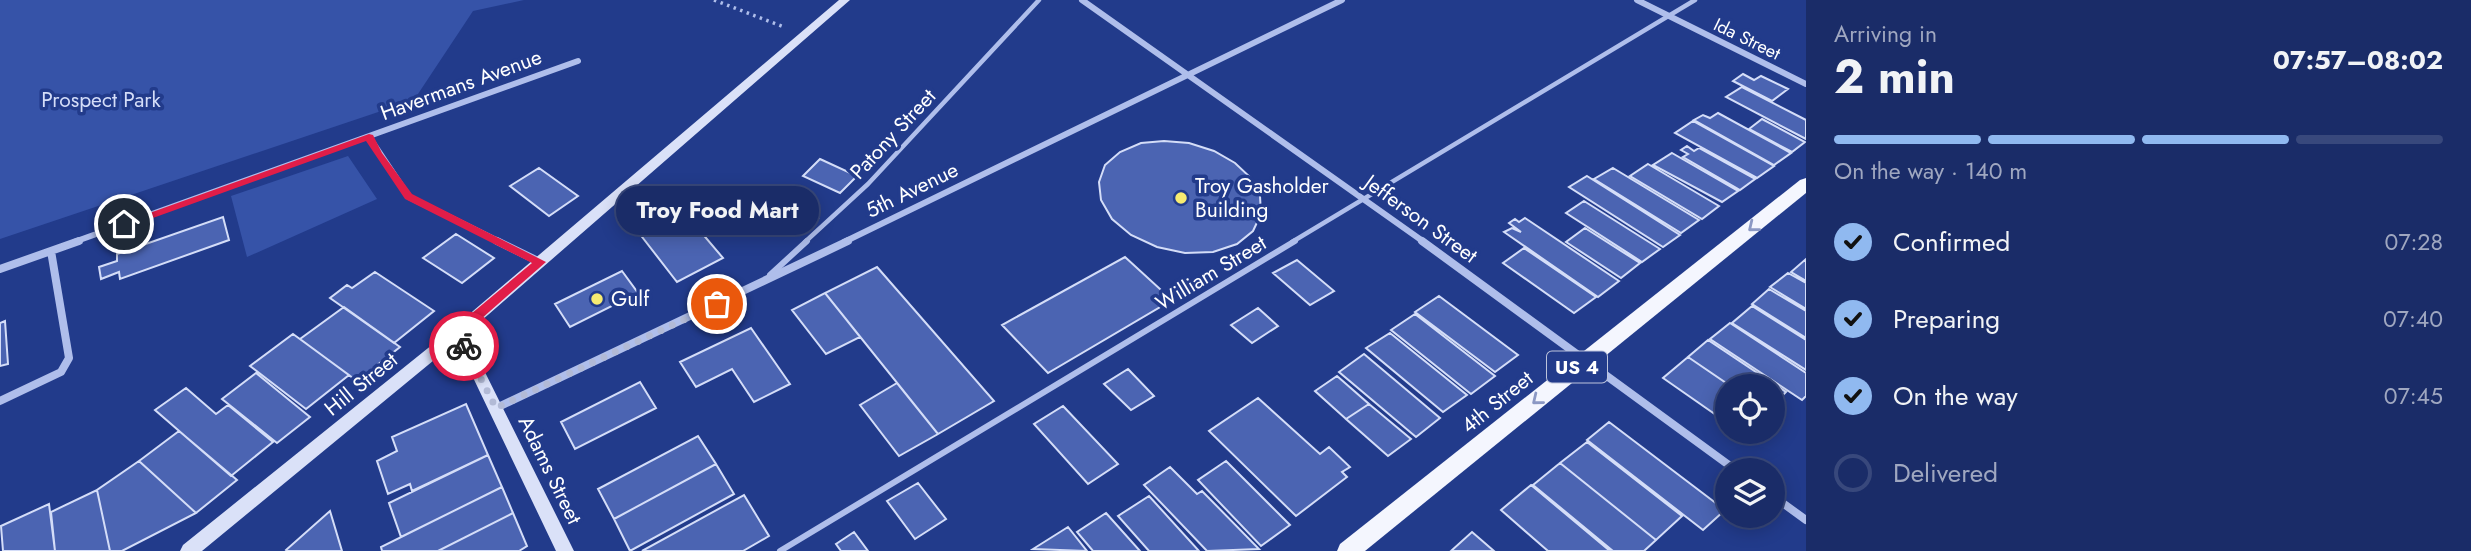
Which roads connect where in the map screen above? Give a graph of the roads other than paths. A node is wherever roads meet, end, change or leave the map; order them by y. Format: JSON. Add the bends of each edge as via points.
{"nodes":[{"id":1,"x":845,"y":0,"type":"edge"},
{"id":2,"x":1039,"y":0,"type":"edge"},
{"id":3,"x":1082,"y":0,"type":"edge"},
{"id":4,"x":1342,"y":0,"type":"edge"},
{"id":5,"x":1637,"y":0,"type":"edge"},
{"id":6,"x":1695,"y":0,"type":"edge"},
{"id":7,"x":1669,"y":16,"type":"junction"},
{"id":8,"x":578,"y":61,"type":"dead end"},
{"id":9,"x":1189,"y":75,"type":"junction"},
{"id":10,"x":1806,"y":84,"type":"edge"},
{"id":11,"x":369,"y":137,"type":"junction"},
{"id":12,"x":1806,"y":184,"type":"edge"},
{"id":13,"x":1365,"y":199,"type":"junction"},
{"id":14,"x":51,"y":251,"type":"junction"},
{"id":15,"x":540,"y":262,"type":"junction"},
{"id":16,"x":0,"y":269,"type":"edge"},
{"id":17,"x":763,"y":282,"type":"junction"},
{"id":18,"x":458,"y":332,"type":"junction"},
{"id":19,"x":1584,"y":361,"type":"junction"},
{"id":20,"x":0,"y":401,"type":"edge"},
{"id":21,"x":496,"y":408,"type":"junction"},
{"id":22,"x":1719,"y":458,"type":"edge"},
{"id":23,"x":1785,"y":505,"type":"edge"},
{"id":24,"x":1806,"y":520,"type":"edge"},
{"id":25,"x":189,"y":551,"type":"edge"},
{"id":26,"x":565,"y":551,"type":"edge"},
{"id":27,"x":780,"y":551,"type":"edge"},
{"id":28,"x":1348,"y":551,"type":"edge"}],
"edges":[{"from":1,"to":15,"type":"street","name":"Hill Street"},
{"from":2,"to":17,"type":"lane","name":"Patony Street","via":[[868,184]]},
{"from":3,"to":9,"type":"street","name":"Jefferson Street"},
{"from":4,"to":9,"type":"street","name":"5th Avenue"},
{"from":5,"to":7,"type":"street","name":"Ida Street"},
{"from":6,"to":7,"type":"lane","name":"William Street"},
{"from":7,"to":10,"type":"street","name":"Ida Street"},
{"from":7,"to":13,"type":"lane","name":"William Street"},
{"from":8,"to":11,"type":"street","name":"Havermans Avenue"},
{"from":9,"to":13,"type":"street","name":"Jefferson Street"},
{"from":9,"to":17,"type":"street","name":"5th Avenue"},
{"from":11,"to":14,"type":"street","name":"Havermans Avenue"},
{"from":11,"to":15,"type":"street","via":[[408,197]]},
{"from":12,"to":19,"type":"main road","name":"4th Street","number":"US 4","one_way":true},
{"from":13,"to":19,"type":"street","name":"Jefferson Street"},
{"from":13,"to":27,"type":"lane","name":"William Street"},
{"from":14,"to":16,"type":"street","name":"Havermans Avenue"},
{"from":14,"to":20,"type":"street","via":[[69,358],[61,372]]},
{"from":15,"to":18,"type":"street","name":"Hill Street"},
{"from":17,"to":21,"type":"street","name":"5th Avenue"},
{"from":18,"to":21,"type":"street","name":"Adams Street"},
{"from":18,"to":25,"type":"street","name":"Hill Street"},
{"from":19,"to":22,"type":"street","name":"Jefferson Street"},
{"from":19,"to":28,"type":"main road","name":"4th Street","number":"US 4","one_way":true},
{"from":21,"to":26,"type":"street","name":"Adams Street"},
{"from":23,"to":24,"type":"street"}]}
